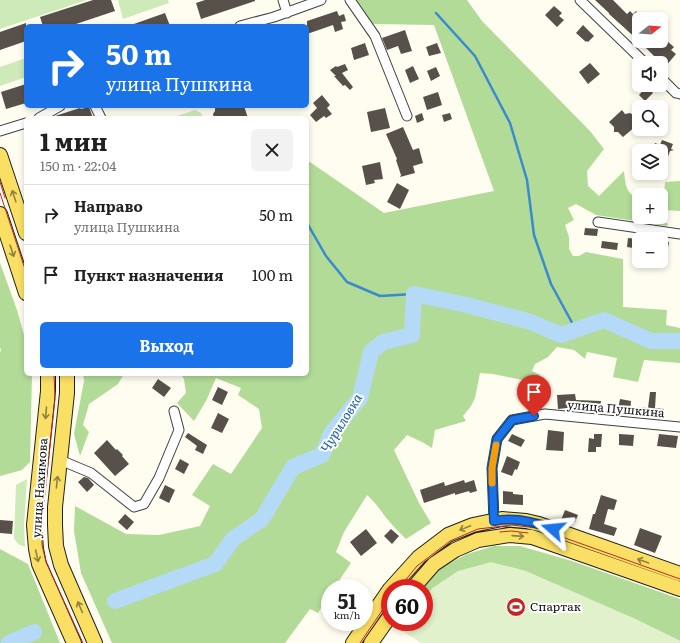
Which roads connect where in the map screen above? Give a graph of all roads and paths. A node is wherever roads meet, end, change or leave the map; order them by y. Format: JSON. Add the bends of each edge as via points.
{"nodes":[{"id":1,"x":283,"y":0,"type":"edge"},
{"id":2,"x":321,"y":0,"type":"edge"},
{"id":3,"x":350,"y":0,"type":"edge"},
{"id":4,"x":580,"y":0,"type":"edge"},
{"id":5,"x":287,"y":13,"type":"junction"},
{"id":6,"x":248,"y":24,"type":"edge"},
{"id":7,"x":638,"y":56,"type":"edge"},
{"id":8,"x":668,"y":85,"type":"edge"},
{"id":9,"x":680,"y":94,"type":"edge"},
{"id":10,"x":56,"y":108,"type":"edge"},
{"id":11,"x":42,"y":116,"type":"edge"},
{"id":12,"x":407,"y":116,"type":"dead end"},
{"id":13,"x":24,"y":123,"type":"edge"},
{"id":14,"x":0,"y":131,"type":"edge"},
{"id":15,"x":0,"y":155,"type":"edge"},
{"id":16,"x":0,"y":214,"type":"edge"},
{"id":17,"x":598,"y":222,"type":"dead end"},
{"id":18,"x":24,"y":228,"type":"edge"},
{"id":19,"x":680,"y":234,"type":"edge"},
{"id":20,"x":24,"y":288,"type":"edge"},
{"id":21,"x":48,"y":376,"type":"edge"},
{"id":22,"x":67,"y":376,"type":"edge"},
{"id":23,"x":174,"y":411,"type":"dead end"},
{"id":24,"x":680,"y":426,"type":"edge"},
{"id":25,"x":60,"y":460,"type":"junction"},
{"id":26,"x":494,"y":521,"type":"junction"},
{"id":27,"x":680,"y":574,"type":"edge"},
{"id":28,"x":398,"y":579,"type":"edge"},
{"id":29,"x":421,"y":579,"type":"edge"},
{"id":30,"x":680,"y":589,"type":"edge"},
{"id":31,"x":381,"y":601,"type":"edge"},
{"id":32,"x":381,"y":629,"type":"edge"},
{"id":33,"x":74,"y":643,"type":"edge"},
{"id":34,"x":95,"y":643,"type":"edge"},
{"id":35,"x":353,"y":643,"type":"edge"},
{"id":36,"x":371,"y":643,"type":"edge"}],
"edges":[{"from":1,"to":5,"type":"street"},
{"from":2,"to":5,"type":"street"},
{"from":3,"to":12,"type":"street","via":[[375,36]]},
{"from":4,"to":7,"type":"street"},
{"from":5,"to":6,"type":"street"},
{"from":8,"to":9,"type":"street"},
{"from":10,"to":11,"type":"street"},
{"from":13,"to":14,"type":"street"},
{"from":18,"to":15,"type":"main road","one_way":true},
{"from":16,"to":20,"type":"main road","one_way":true},
{"from":17,"to":19,"type":"street"},
{"from":21,"to":33,"type":"main road","name":"улица Нахимова","one_way":true,"via":[[34,525],[36,549],[39,564]]},
{"from":22,"to":25,"type":"main road","name":"улица Нахимова"},
{"from":23,"to":25,"type":"street","via":[[179,430],[159,478],[144,504],[134,507],[91,473]]},
{"from":24,"to":26,"type":"street","name":"улица Пушкина","via":[[545,414],[512,420],[497,439],[492,468]]},
{"from":34,"to":25,"type":"main road","name":"улица Нахимова","one_way":true,"via":[[61,565],[56,546],[55,507]]},
{"from":27,"to":26,"type":"main road","one_way":true,"via":[[539,524],[502,519]]},
{"from":26,"to":28,"type":"main road","one_way":true,"via":[[473,525],[448,535],[419,556]]},
{"from":29,"to":30,"type":"main road","one_way":true,"via":[[434,564],[455,550],[478,540],[510,535],[532,537]]},
{"from":31,"to":35,"type":"main road"},
{"from":32,"to":36,"type":"main road"}]}
